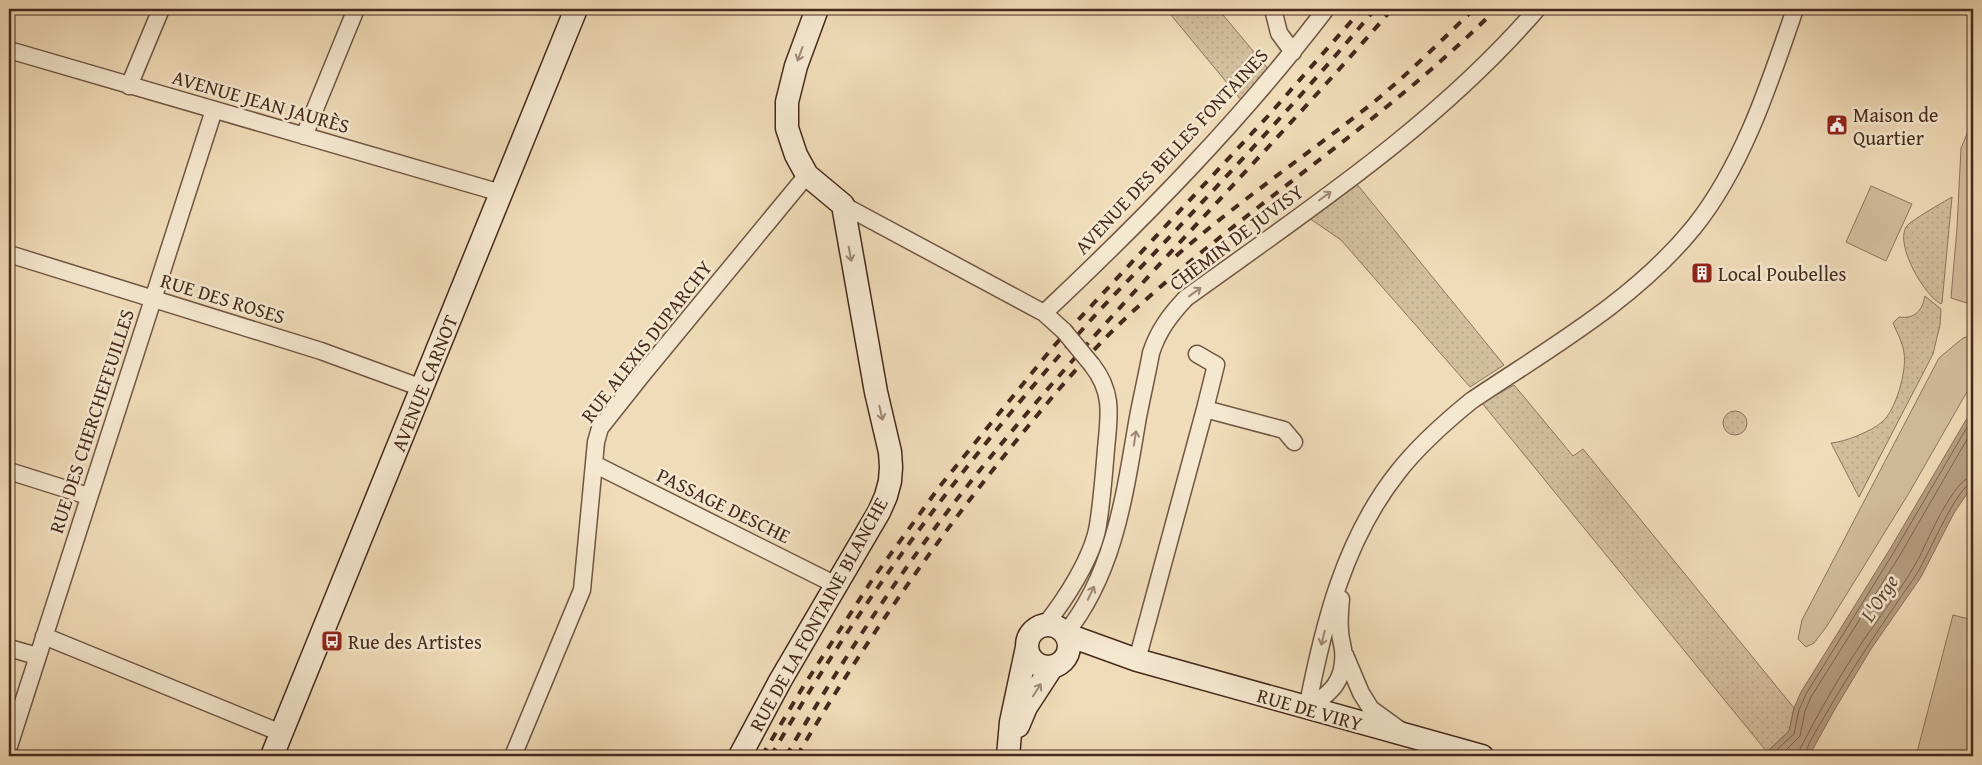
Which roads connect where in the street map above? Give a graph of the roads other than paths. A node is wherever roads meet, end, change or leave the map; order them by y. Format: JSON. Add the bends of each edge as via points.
{"nodes":[{"id":1,"x":162,"y":9,"type":"edge"},
{"id":2,"x":356,"y":9,"type":"edge"},
{"id":3,"x":576,"y":9,"type":"edge"},
{"id":4,"x":817,"y":9,"type":"edge"},
{"id":5,"x":1273,"y":9,"type":"edge"},
{"id":6,"x":1326,"y":9,"type":"edge"},
{"id":7,"x":1537,"y":9,"type":"edge"},
{"id":8,"x":1795,"y":9,"type":"edge"},
{"id":9,"x":9,"y":50,"type":"edge"},
{"id":10,"x":1293,"y":52,"type":"junction"},
{"id":11,"x":129,"y":86,"type":"junction"},
{"id":12,"x":214,"y":110,"type":"junction"},
{"id":13,"x":304,"y":136,"type":"junction"},
{"id":14,"x":807,"y":175,"type":"junction"},
{"id":15,"x":501,"y":193,"type":"junction"},
{"id":16,"x":843,"y":205,"type":"junction"},
{"id":17,"x":9,"y":254,"type":"edge"},
{"id":18,"x":153,"y":298,"type":"junction"},
{"id":19,"x":1044,"y":313,"type":"junction"},
{"id":20,"x":1197,"y":354,"type":"dead end"},
{"id":21,"x":422,"y":388,"type":"junction"},
{"id":22,"x":1206,"y":409,"type":"junction"},
{"id":23,"x":1294,"y":442,"type":"dead end"},
{"id":24,"x":594,"y":464,"type":"junction"},
{"id":25,"x":9,"y":471,"type":"edge"},
{"id":26,"x":88,"y":496,"type":"junction"},
{"id":27,"x":1342,"y":574,"type":"junction"},
{"id":28,"x":836,"y":584,"type":"junction"},
{"id":29,"x":1055,"y":630,"type":"junction"},
{"id":30,"x":44,"y":636,"type":"junction"},
{"id":31,"x":1027,"y":647,"type":"junction"},
{"id":32,"x":9,"y":648,"type":"edge"},
{"id":33,"x":1343,"y":649,"type":"junction"},
{"id":34,"x":37,"y":656,"type":"junction"},
{"id":35,"x":1137,"y":660,"type":"junction"},
{"id":36,"x":1057,"y":664,"type":"junction"},
{"id":37,"x":1307,"y":709,"type":"junction"},
{"id":38,"x":281,"y":733,"type":"junction"},
{"id":39,"x":1407,"y":736,"type":"junction"},
{"id":40,"x":9,"y":746,"type":"edge"},
{"id":41,"x":1009,"y":751,"type":"edge"},
{"id":42,"x":272,"y":756,"type":"edge"},
{"id":43,"x":513,"y":756,"type":"edge"},
{"id":44,"x":740,"y":756,"type":"edge"},
{"id":45,"x":1482,"y":756,"type":"edge"}],
"edges":[{"from":1,"to":11,"type":"street"},
{"from":2,"to":13,"type":"street"},
{"from":3,"to":15,"type":"street","name":"AVENUE CARNOT"},
{"from":4,"to":14,"type":"street","one_way":true,"via":[[787,102],[787,128]]},
{"from":5,"to":10,"type":"street","name":"AVENUE DES BELLES FONTAINES","via":[[1279,33]]},
{"from":6,"to":10,"type":"street"},
{"from":29,"to":7,"type":"street","name":"CHEMIN DE JUVISY","one_way":true,"via":[[1078,619],[1110,553],[1129,475],[1151,353],[1157,336],[1172,313],[1186,298],[1362,169],[1428,116],[1491,58]]},
{"from":8,"to":27,"type":"street","via":[[1744,143],[1718,192],[1694,227],[1637,285],[1598,316],[1471,400],[1436,431],[1396,474],[1364,527]]},
{"from":9,"to":11,"type":"street","name":"AVENUE JEAN JAURÈS"},
{"from":10,"to":19,"type":"street","name":"AVENUE DES BELLES FONTAINES","via":[[1239,116],[1171,188]]},
{"from":11,"to":12,"type":"street","name":"AVENUE JEAN JAURÈS"},
{"from":12,"to":13,"type":"street","name":"AVENUE JEAN JAURÈS"},
{"from":12,"to":18,"type":"street","name":"RUE DES CHERCHEFEUILLES"},
{"from":13,"to":15,"type":"street","name":"AVENUE JEAN JAURÈS"},
{"from":14,"to":16,"type":"street"},
{"from":14,"to":24,"type":"street","name":"RUE ALEXIS DUPARCHY","via":[[600,428]]},
{"from":15,"to":21,"type":"street","name":"AVENUE CARNOT"},
{"from":16,"to":19,"type":"street"},
{"from":16,"to":28,"type":"street","name":"RUE DE LA FONTAINE BLANCHE","one_way":true,"via":[[891,467],[882,504]]},
{"from":17,"to":18,"type":"street","name":"RUE DES ROSES"},
{"from":18,"to":21,"type":"street","name":"RUE DES ROSES","via":[[321,351]]},
{"from":18,"to":26,"type":"street","name":"RUE DES CHERCHEFEUILLES"},
{"from":19,"to":29,"type":"street","bridge":true,"via":[[1064,331],[1102,378],[1109,400],[1098,526]]},
{"from":20,"to":22,"type":"street","via":[[1216,364]]},
{"from":21,"to":38,"type":"street","name":"AVENUE CARNOT"},
{"from":22,"to":23,"type":"street","via":[[1284,430]]},
{"from":22,"to":35,"type":"street"},
{"from":24,"to":28,"type":"street","name":"PASSAGE DESCHE"},
{"from":24,"to":43,"type":"street","name":"RUE ALEXIS DUPARCHY","via":[[582,590]]},
{"from":25,"to":26,"type":"street"},
{"from":26,"to":30,"type":"street","name":"RUE DES CHERCHEFEUILLES"},
{"from":27,"to":33,"type":"street","via":[[1339,629]]},
{"from":27,"to":37,"type":"street","one_way":true},
{"from":28,"to":44,"type":"street","name":"RUE DE LA FONTAINE BLANCHE"},
{"from":29,"to":31,"type":"street","via":[[1034,630]]},
{"from":29,"to":35,"type":"street","name":"RUE DE VIRY"},
{"from":29,"to":36,"type":"street","via":[[1069,646]]},
{"from":30,"to":34,"type":"street","name":"RUE DES CHERCHEFEUILLES"},
{"from":30,"to":38,"type":"street"},
{"from":31,"to":36,"type":"street","via":[[1035,663],[1046,667]]},
{"from":31,"to":41,"type":"street","via":[[1011,722]]},
{"from":32,"to":34,"type":"street"},
{"from":33,"to":37,"type":"street","via":[[1343,668],[1337,682],[1328,695]]},
{"from":33,"to":39,"type":"street","via":[[1371,709]]},
{"from":34,"to":40,"type":"street","name":"RUE DES CHERCHEFEUILLES"},
{"from":35,"to":36,"type":"street","name":"RUE DE VIRY","via":[[1088,657]]},
{"from":35,"to":37,"type":"street","name":"RUE DE VIRY"},
{"from":41,"to":36,"type":"street","one_way":true,"via":[[1026,707]]},
{"from":37,"to":39,"type":"street","name":"RUE DE VIRY"},
{"from":38,"to":42,"type":"street","name":"AVENUE CARNOT"},
{"from":39,"to":45,"type":"street","name":"RUE DE VIRY"}]}
